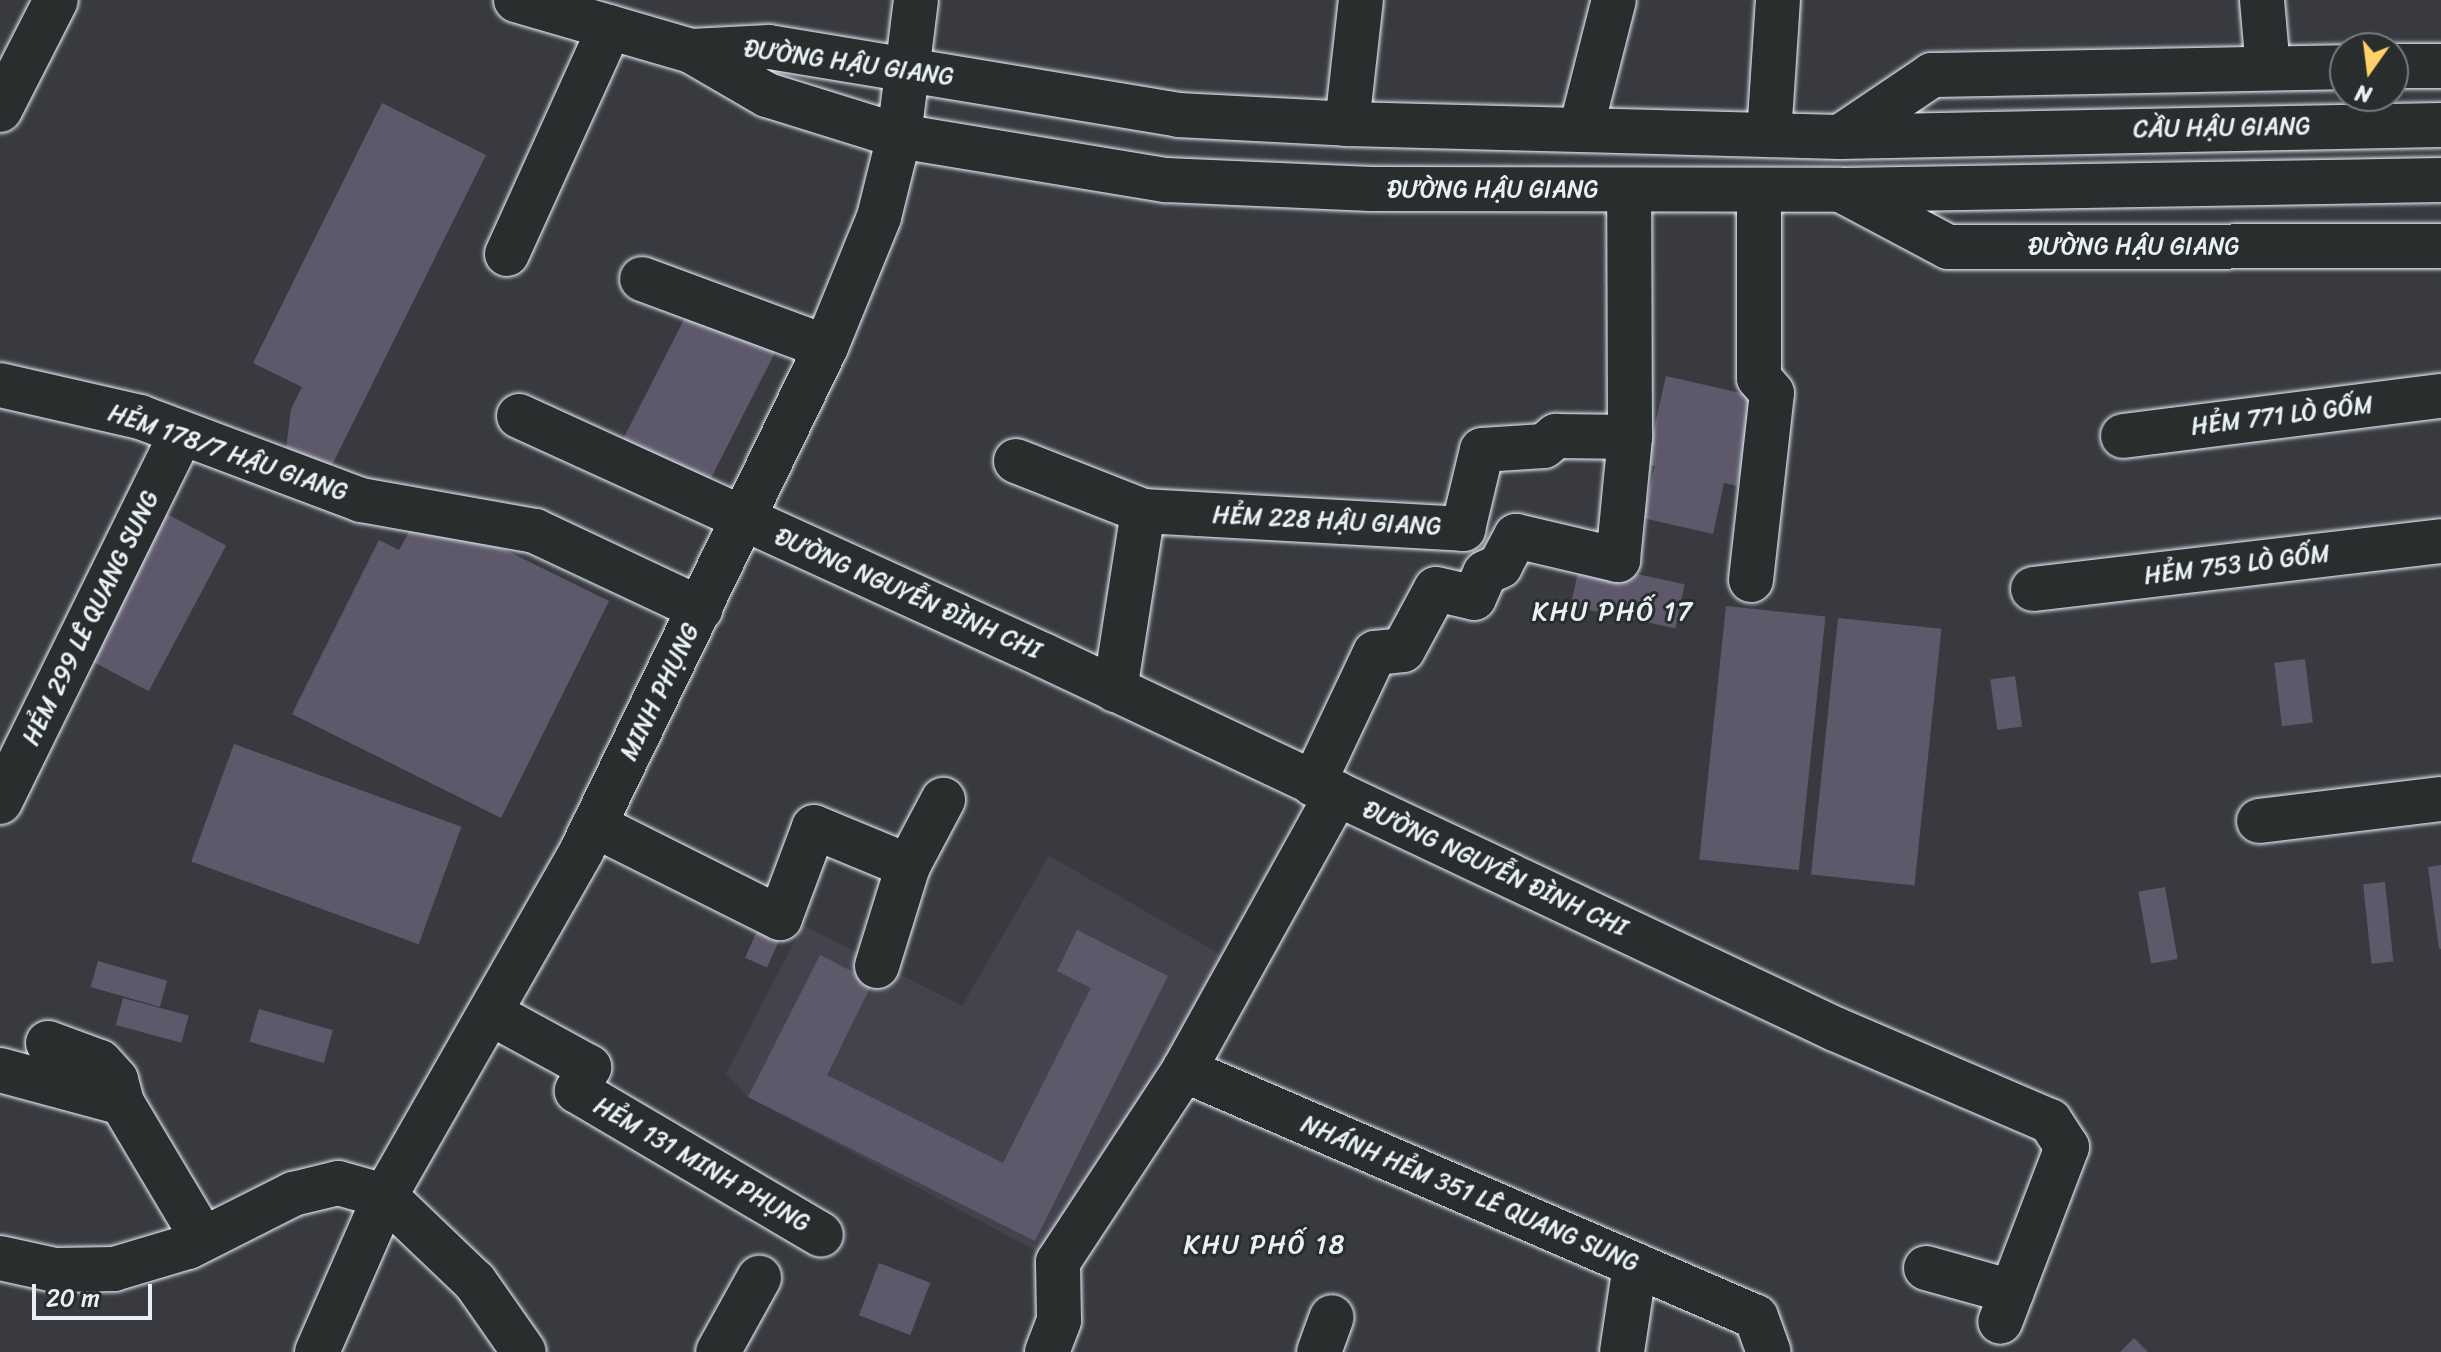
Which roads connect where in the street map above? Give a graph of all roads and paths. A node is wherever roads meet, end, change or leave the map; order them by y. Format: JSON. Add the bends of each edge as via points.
{"nodes":[{"id":1,"x":56,"y":0,"type":"edge"},
{"id":2,"x":517,"y":0,"type":"edge"},
{"id":3,"x":916,"y":0,"type":"edge"},
{"id":4,"x":1361,"y":0,"type":"edge"},
{"id":5,"x":1614,"y":0,"type":"edge"},
{"id":6,"x":1778,"y":0,"type":"edge"},
{"id":7,"x":2262,"y":0,"type":"edge"},
{"id":8,"x":610,"y":27,"type":"junction"},
{"id":9,"x":691,"y":51,"type":"junction"},
{"id":10,"x":2409,"y":66,"type":"edge"},
{"id":11,"x":2441,"y":66,"type":"edge"},
{"id":12,"x":2329,"y":67,"type":"edge"},
{"id":13,"x":2268,"y":68,"type":"junction"},
{"id":14,"x":908,"y":70,"type":"junction"},
{"id":15,"x":0,"y":110,"type":"edge"},
{"id":16,"x":1347,"y":124,"type":"junction"},
{"id":17,"x":2441,"y":125,"type":"edge"},
{"id":18,"x":1581,"y":129,"type":"junction"},
{"id":19,"x":2003,"y":131,"type":"joint"},
{"id":20,"x":1769,"y":135,"type":"junction"},
{"id":21,"x":899,"y":136,"type":"junction"},
{"id":22,"x":1840,"y":137,"type":"junction"},
{"id":23,"x":2441,"y":180,"type":"edge"},
{"id":24,"x":1629,"y":190,"type":"junction"},
{"id":25,"x":1759,"y":190,"type":"junction"},
{"id":26,"x":1841,"y":190,"type":"junction"},
{"id":27,"x":2441,"y":246,"type":"edge"},
{"id":28,"x":507,"y":254,"type":"dead end"},
{"id":29,"x":642,"y":279,"type":"dead end"},
{"id":30,"x":826,"y":347,"type":"junction"},
{"id":31,"x":0,"y":385,"type":"edge"},
{"id":32,"x":2441,"y":396,"type":"edge"},
{"id":33,"x":519,"y":416,"type":"dead end"},
{"id":34,"x":181,"y":434,"type":"junction"},
{"id":35,"x":2123,"y":436,"type":"dead end"},
{"id":36,"x":1630,"y":437,"type":"junction"},
{"id":37,"x":1016,"y":461,"type":"dead end"},
{"id":38,"x":1143,"y":511,"type":"junction"},
{"id":39,"x":745,"y":520,"type":"junction"},
{"id":40,"x":2441,"y":541,"type":"edge"},
{"id":41,"x":1751,"y":580,"type":"dead end"},
{"id":42,"x":2033,"y":589,"type":"dead end"},
{"id":43,"x":701,"y":609,"type":"junction"},
{"id":44,"x":1115,"y":690,"type":"junction"},
{"id":45,"x":1325,"y":789,"type":"junction"},
{"id":46,"x":2441,"y":799,"type":"edge"},
{"id":47,"x":943,"y":800,"type":"dead end"},
{"id":48,"x":0,"y":802,"type":"edge"},
{"id":49,"x":2259,"y":821,"type":"dead end"},
{"id":50,"x":594,"y":825,"type":"junction"},
{"id":51,"x":908,"y":866,"type":"junction"},
{"id":52,"x":877,"y":966,"type":"dead end"},
{"id":53,"x":492,"y":1014,"type":"junction"},
{"id":54,"x":48,"y":1043,"type":"dead end"},
{"id":55,"x":0,"y":1070,"type":"edge"},
{"id":56,"x":1184,"y":1070,"type":"junction"},
{"id":57,"x":122,"y":1103,"type":"junction"},
{"id":58,"x":385,"y":1196,"type":"junction"},
{"id":59,"x":821,"y":1235,"type":"dead end"},
{"id":60,"x":203,"y":1239,"type":"junction"},
{"id":61,"x":0,"y":1258,"type":"edge"},
{"id":62,"x":1635,"y":1265,"type":"junction"},
{"id":63,"x":1926,"y":1268,"type":"dead end"},
{"id":64,"x":759,"y":1278,"type":"dead end"},
{"id":65,"x":1762,"y":1335,"type":"edge"},
{"id":66,"x":317,"y":1352,"type":"edge"},
{"id":67,"x":524,"y":1352,"type":"edge"},
{"id":68,"x":718,"y":1352,"type":"edge"},
{"id":69,"x":1047,"y":1352,"type":"edge"},
{"id":70,"x":1622,"y":1352,"type":"edge"}],
"edges":[{"from":1,"to":15,"type":"street"},
{"from":2,"to":8,"type":"street"},
{"from":3,"to":14,"type":"street","name":"MINH PHỤNG"},
{"from":4,"to":16,"type":"street"},
{"from":5,"to":18,"type":"street"},
{"from":6,"to":20,"type":"street"},
{"from":7,"to":13,"type":"street"},
{"from":8,"to":9,"type":"street"},
{"from":8,"to":28,"type":"street"},
{"from":9,"to":14,"type":"street","name":"ĐƯỜNG HẬU GIANG","via":[[769,47]]},
{"from":9,"to":21,"type":"street","name":"ĐƯỜNG HẬU GIANG","via":[[767,95]]},
{"from":10,"to":11,"type":"street"},
{"from":12,"to":13,"type":"street"},
{"from":13,"to":22,"type":"street","via":[[1932,75]]},
{"from":14,"to":16,"type":"street","name":"ĐƯỜNG HẬU GIANG","via":[[1178,115]]},
{"from":14,"to":21,"type":"street","name":"MINH PHỤNG"},
{"from":16,"to":18,"type":"street","name":"ĐƯỜNG HẬU GIANG"},
{"from":17,"to":19,"type":"street","name":"CẦU HẬU GIANG"},
{"from":18,"to":20,"type":"street","name":"ĐƯỜNG HẬU GIANG"},
{"from":19,"to":22,"type":"street","name":"ĐƯỜNG HẬU GIANG"},
{"from":20,"to":22,"type":"street","name":"ĐƯỜNG HẬU GIANG"},
{"from":21,"to":24,"type":"street","name":"ĐƯỜNG HẬU GIANG","via":[[1166,180],[1371,189]]},
{"from":21,"to":30,"type":"street","name":"MINH PHỤNG","via":[[879,217]]},
{"from":23,"to":26,"type":"street","name":"ĐƯỜNG HẬU GIANG"},
{"from":24,"to":25,"type":"street","name":"ĐƯỜNG HẬU GIANG"},
{"from":24,"to":36,"type":"street"},
{"from":25,"to":26,"type":"street","name":"ĐƯỜNG HẬU GIANG"},
{"from":25,"to":41,"type":"street","via":[[1759,378],[1772,393]]},
{"from":26,"to":27,"type":"street","name":"ĐƯỜNG HẬU GIANG","via":[[1948,247]]},
{"from":29,"to":30,"type":"street"},
{"from":30,"to":39,"type":"street","name":"MINH PHỤNG"},
{"from":31,"to":34,"type":"street","name":"HẺM 178/7 HẬU GIANG","via":[[140,417]]},
{"from":32,"to":35,"type":"street","name":"HẺM 771 LÒ GỐM"},
{"from":33,"to":39,"type":"street","name":"ĐƯỜNG NGUYỄN ĐÌNH CHI"},
{"from":34,"to":43,"type":"street","name":"HẺM 178/7 HẬU GIANG","via":[[361,500],[535,531]]},
{"from":34,"to":48,"type":"street","name":"HẺM 299 LÊ QUANG SUNG"},
{"from":36,"to":38,"type":"street","name":"HẺM 228 HẬU GIANG","via":[[1556,436],[1544,446],[1482,450],[1463,529]]},
{"from":36,"to":45,"type":"street","via":[[1618,560],[1516,536],[1500,566],[1485,573],[1474,598],[1436,589],[1403,650],[1375,653]]},
{"from":37,"to":38,"type":"street","name":"HẺM 228 HẬU GIANG"},
{"from":38,"to":44,"type":"street"},
{"from":39,"to":43,"type":"street","name":"MINH PHỤNG"},
{"from":39,"to":44,"type":"street","name":"ĐƯỜNG NGUYỄN ĐÌNH CHI"},
{"from":40,"to":42,"type":"street","name":"HẺM 753 LÒ GỐM"},
{"from":43,"to":50,"type":"street","name":"MINH PHỤNG"},
{"from":44,"to":45,"type":"street","name":"ĐƯỜNG NGUYỄN ĐÌNH CHI"},
{"from":45,"to":56,"type":"street"},
{"from":45,"to":63,"type":"street","name":"ĐƯỜNG NGUYỄN ĐÌNH CHI","via":[[1835,1029],[2050,1121],[2067,1147],[2006,1307]]},
{"from":46,"to":49,"type":"street"},
{"from":47,"to":51,"type":"street"},
{"from":50,"to":51,"type":"street","via":[[780,918],[814,827]]},
{"from":50,"to":53,"type":"street","name":"MINH PHỤNG"},
{"from":51,"to":52,"type":"street"},
{"from":53,"to":58,"type":"street","name":"MINH PHỤNG"},
{"from":53,"to":59,"type":"street","name":"HẺM 131 MINH PHỤNG","via":[[589,1067],[577,1091]]},
{"from":54,"to":57,"type":"street","via":[[100,1062],[116,1080]]},
{"from":55,"to":57,"type":"street"},
{"from":56,"to":62,"type":"street","name":"NHÁNH HẺM 351 LÊ QUANG SUNG"},
{"from":56,"to":69,"type":"street","via":[[1058,1262],[1059,1320]]},
{"from":57,"to":60,"type":"street"},
{"from":58,"to":60,"type":"street","via":[[338,1183],[315,1186]]},
{"from":58,"to":66,"type":"street","name":"MINH PHỤNG"},
{"from":58,"to":67,"type":"street","via":[[475,1282]]},
{"from":60,"to":61,"type":"street","via":[[142,1262],[86,1272]]},
{"from":62,"to":65,"type":"street","name":"NHÁNH HẺM 351 LÊ QUANG SUNG"},
{"from":62,"to":70,"type":"street"},
{"from":64,"to":68,"type":"street"}]}
